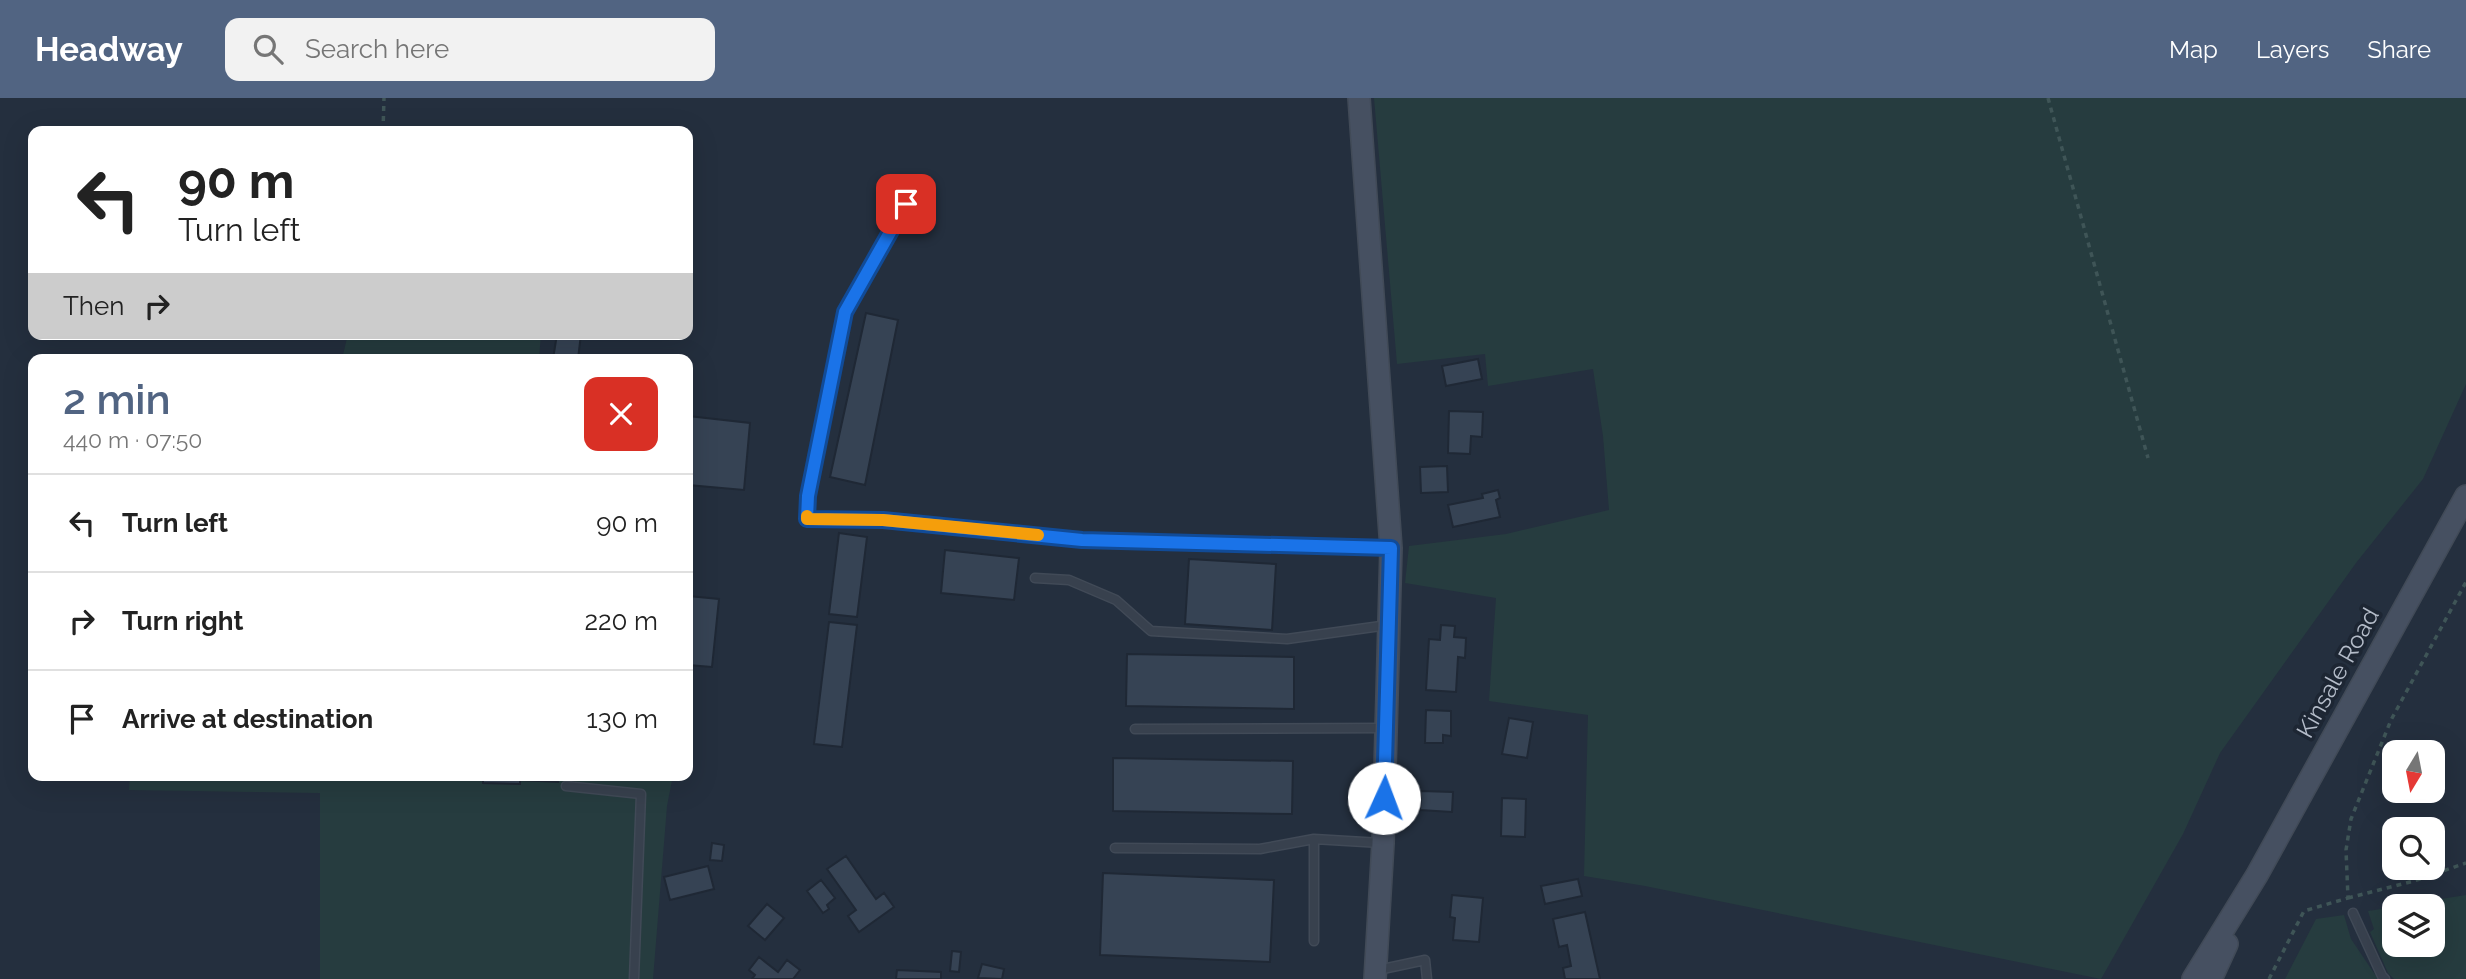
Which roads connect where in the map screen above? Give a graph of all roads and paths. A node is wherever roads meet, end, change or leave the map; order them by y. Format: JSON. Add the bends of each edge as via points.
{"nodes":[{"id":1,"x":384,"y":98,"type":"edge"},
{"id":2,"x":1359,"y":98,"type":"edge"},
{"id":3,"x":2048,"y":98,"type":"edge"},
{"id":4,"x":383,"y":126,"type":"edge"},
{"id":5,"x":906,"y":204,"type":"dead end"},
{"id":6,"x":2148,"y":458,"type":"dead end"},
{"id":7,"x":2466,"y":496,"type":"edge"},
{"id":8,"x":1391,"y":548,"type":"junction"},
{"id":9,"x":1035,"y":578,"type":"dead end"},
{"id":10,"x":2466,"y":582,"type":"edge"},
{"id":11,"x":1388,"y":625,"type":"junction"},
{"id":12,"x":1386,"y":727,"type":"junction"},
{"id":13,"x":1135,"y":729,"type":"dead end"},
{"id":14,"x":566,"y":786,"type":"dead end"},
{"id":15,"x":1314,"y":839,"type":"junction"},
{"id":16,"x":1384,"y":843,"type":"junction"},
{"id":17,"x":1115,"y":848,"type":"dead end"},
{"id":18,"x":2466,"y":863,"type":"edge"},
{"id":19,"x":2257,"y":875,"type":"junction"},
{"id":20,"x":2348,"y":898,"type":"junction"},
{"id":21,"x":2353,"y":913,"type":"joint"},
{"id":22,"x":1314,"y":941,"type":"dead end"},
{"id":23,"x":1375,"y":975,"type":"edge"},
{"id":24,"x":635,"y":979,"type":"edge"},
{"id":25,"x":1427,"y":979,"type":"edge"},
{"id":26,"x":2193,"y":979,"type":"edge"},
{"id":27,"x":2211,"y":979,"type":"edge"},
{"id":28,"x":2269,"y":979,"type":"edge"},
{"id":29,"x":2385,"y":979,"type":"edge"}],
"edges":[{"from":1,"to":4,"type":"path"},
{"from":2,"to":8,"type":"street"},
{"from":3,"to":6,"type":"path"},
{"from":5,"to":8,"type":"lane","via":[[845,312],[807,519],[883,520],[1082,540]]},
{"from":7,"to":19,"type":"street","name":"Kinsale Road"},
{"from":8,"to":11,"type":"street"},
{"from":9,"to":11,"type":"lane","via":[[1069,580],[1116,600],[1151,631],[1287,639]]},
{"from":10,"to":20,"type":"path","via":[[2390,720],[2351,819],[2346,850]]},
{"from":11,"to":12,"type":"street"},
{"from":12,"to":13,"type":"lane"},
{"from":12,"to":16,"type":"street"},
{"from":14,"to":24,"type":"lane","via":[[641,794]]},
{"from":15,"to":16,"type":"lane"},
{"from":15,"to":17,"type":"lane","via":[[1260,849]]},
{"from":15,"to":22,"type":"lane"},
{"from":16,"to":23,"type":"street"},
{"from":18,"to":20,"type":"path"},
{"from":19,"to":26,"type":"street","name":"Kinsale Road"},
{"from":19,"to":27,"type":"street","name":"Kinsale Road"},
{"from":20,"to":21,"type":"path"},
{"from":20,"to":28,"type":"path","via":[[2304,911]]},
{"from":21,"to":29,"type":"lane"},
{"from":23,"to":25,"type":"lane","via":[[1425,960]]}]}
